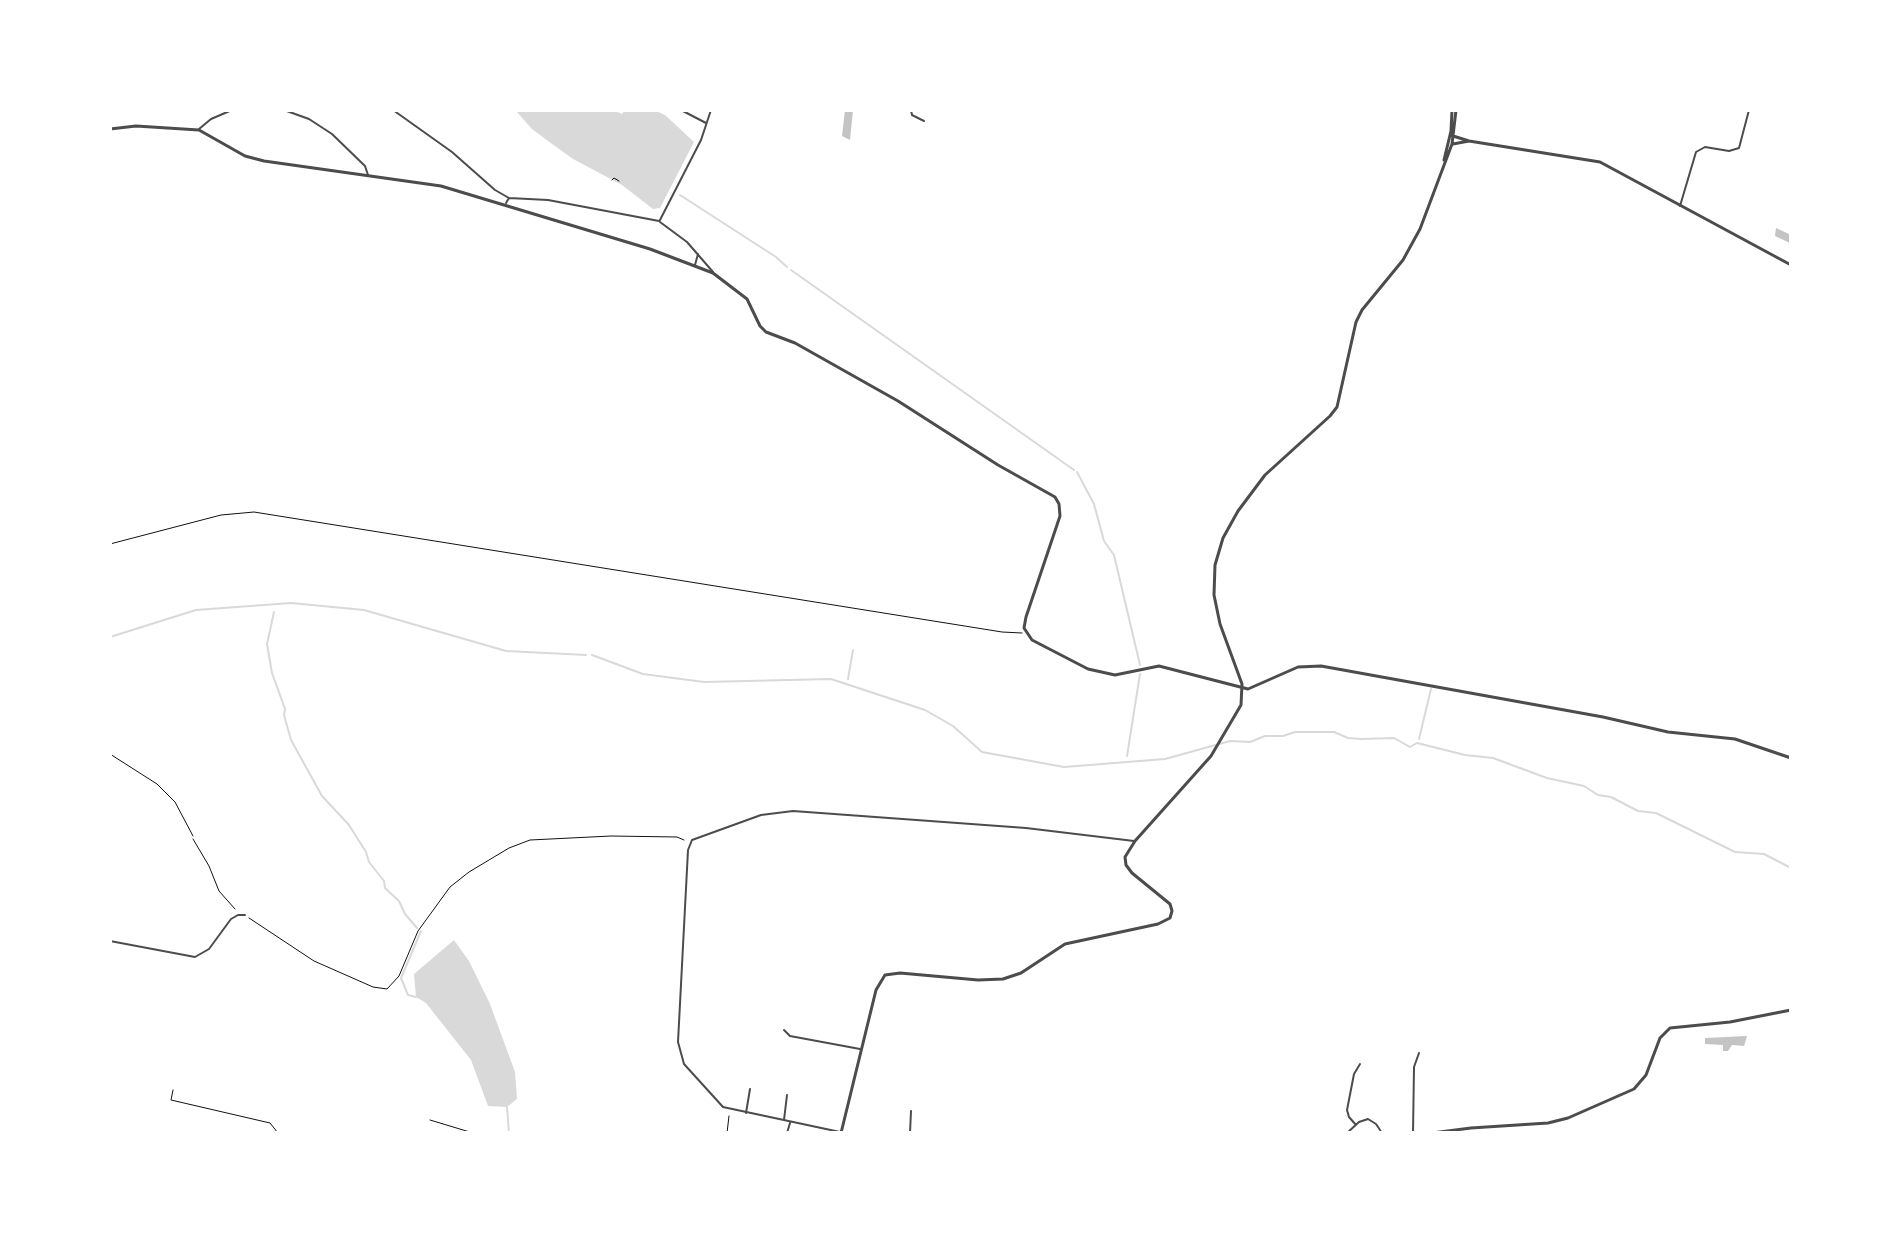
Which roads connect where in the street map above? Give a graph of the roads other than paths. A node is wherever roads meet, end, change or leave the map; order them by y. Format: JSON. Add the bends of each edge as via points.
{"nodes":[{"id":1,"x":230,"y":110,"type":"edge"},
{"id":2,"x":284,"y":110,"type":"edge"},
{"id":3,"x":393,"y":110,"type":"edge"},
{"id":4,"x":681,"y":110,"type":"edge"},
{"id":5,"x":711,"y":110,"type":"edge"},
{"id":6,"x":911,"y":110,"type":"edge"},
{"id":7,"x":1454,"y":110,"type":"edge"},
{"id":8,"x":1749,"y":110,"type":"edge"},
{"id":9,"x":924,"y":121,"type":"dead end"},
{"id":10,"x":707,"y":123,"type":"junction"},
{"id":11,"x":110,"y":129,"type":"edge"},
{"id":12,"x":199,"y":130,"type":"junction"},
{"id":13,"x":1452,"y":135,"type":"junction"},
{"id":14,"x":1469,"y":141,"type":"junction"},
{"id":15,"x":1450,"y":144,"type":"junction"},
{"id":16,"x":368,"y":176,"type":"junction"},
{"id":17,"x":509,"y":198,"type":"junction"},
{"id":18,"x":506,"y":205,"type":"junction"},
{"id":19,"x":1680,"y":207,"type":"junction"},
{"id":20,"x":660,"y":219,"type":"junction"},
{"id":21,"x":698,"y":253,"type":"junction"},
{"id":22,"x":695,"y":265,"type":"junction"},
{"id":23,"x":1791,"y":265,"type":"edge"},
{"id":24,"x":713,"y":273,"type":"junction"},
{"id":25,"x":1243,"y":688,"type":"junction"},
{"id":26,"x":1791,"y":758,"type":"edge"},
{"id":27,"x":1135,"y":841,"type":"junction"},
{"id":28,"x":245,"y":915,"type":"road end"},
{"id":29,"x":110,"y":941,"type":"edge"},
{"id":30,"x":1791,"y":1010,"type":"edge"},
{"id":31,"x":784,"y":1030,"type":"dead end"},
{"id":32,"x":861,"y":1049,"type":"junction"},
{"id":33,"x":1419,"y":1053,"type":"dead end"},
{"id":34,"x":1360,"y":1064,"type":"dead end"},
{"id":35,"x":750,"y":1089,"type":"dead end"},
{"id":36,"x":787,"y":1095,"type":"dead end"},
{"id":37,"x":911,"y":1111,"type":"dead end"},
{"id":38,"x":746,"y":1114,"type":"junction"},
{"id":39,"x":783,"y":1121,"type":"junction"},
{"id":40,"x":790,"y":1122,"type":"junction"},
{"id":41,"x":1356,"y":1125,"type":"junction"},
{"id":42,"x":787,"y":1133,"type":"edge"},
{"id":43,"x":841,"y":1133,"type":"edge"},
{"id":44,"x":910,"y":1133,"type":"edge"},
{"id":45,"x":1347,"y":1133,"type":"edge"},
{"id":46,"x":1381,"y":1133,"type":"edge"},
{"id":47,"x":1413,"y":1133,"type":"edge"},
{"id":48,"x":1432,"y":1133,"type":"edge"}],
"edges":[{"from":1,"to":12,"type":"street"},
{"from":2,"to":16,"type":"street","via":[[332,134],[365,166]]},
{"from":3,"to":17,"type":"street"},
{"from":4,"to":10,"type":"street"},
{"from":5,"to":10,"type":"street"},
{"from":6,"to":9,"type":"street"},
{"from":7,"to":13,"type":"street"},
{"from":8,"to":19,"type":"street","via":[[1739,148],[1705,147],[1696,152]]},
{"from":10,"to":20,"type":"street"},
{"from":11,"to":12,"type":"street"},
{"from":12,"to":16,"type":"street","via":[[245,156]]},
{"from":13,"to":14,"type":"street"},
{"from":13,"to":15,"type":"street"},
{"from":14,"to":15,"type":"street"},
{"from":14,"to":19,"type":"street","via":[[1591,159]]},
{"from":15,"to":25,"type":"street","via":[[1409,250],[1359,316],[1337,407],[1265,475],[1223,538],[1214,595]]},
{"from":16,"to":18,"type":"street","via":[[441,186]]},
{"from":17,"to":18,"type":"street"},
{"from":17,"to":20,"type":"street"},
{"from":18,"to":22,"type":"street"},
{"from":19,"to":23,"type":"street"},
{"from":20,"to":21,"type":"street"},
{"from":21,"to":22,"type":"street"},
{"from":21,"to":24,"type":"street"},
{"from":22,"to":24,"type":"street"},
{"from":24,"to":25,"type":"street","via":[[747,299],[766,332],[898,401],[1055,497],[1060,516],[1026,617],[1026,632],[1042,646],[1096,672],[1122,674],[1159,666]]},
{"from":25,"to":26,"type":"street","via":[[1298,667],[1321,666],[1668,732],[1735,739]]},
{"from":25,"to":27,"type":"street","via":[[1238,713],[1212,755]]},
{"from":27,"to":32,"type":"street","via":[[1126,865],[1167,900],[1172,911],[1168,921],[1065,944],[1003,979],[889,973],[877,985]]},
{"from":27,"to":38,"type":"street","via":[[1010,826],[793,811],[761,815],[690,842],[681,1060],[714,1101]]},
{"from":28,"to":29,"type":"street","via":[[231,919],[198,957]]},
{"from":30,"to":48,"type":"street","via":[[1670,1028],[1634,1089],[1568,1118]]},
{"from":31,"to":32,"type":"street","via":[[790,1036]]},
{"from":32,"to":43,"type":"street"},
{"from":33,"to":47,"type":"street"},
{"from":34,"to":41,"type":"street","via":[[1347,1110]]},
{"from":35,"to":38,"type":"street"},
{"from":36,"to":39,"type":"street"},
{"from":37,"to":44,"type":"street"},
{"from":38,"to":39,"type":"street"},
{"from":39,"to":40,"type":"street"},
{"from":40,"to":42,"type":"street"},
{"from":40,"to":43,"type":"street"},
{"from":41,"to":45,"type":"street"},
{"from":41,"to":46,"type":"street","via":[[1368,1119]]}]}
